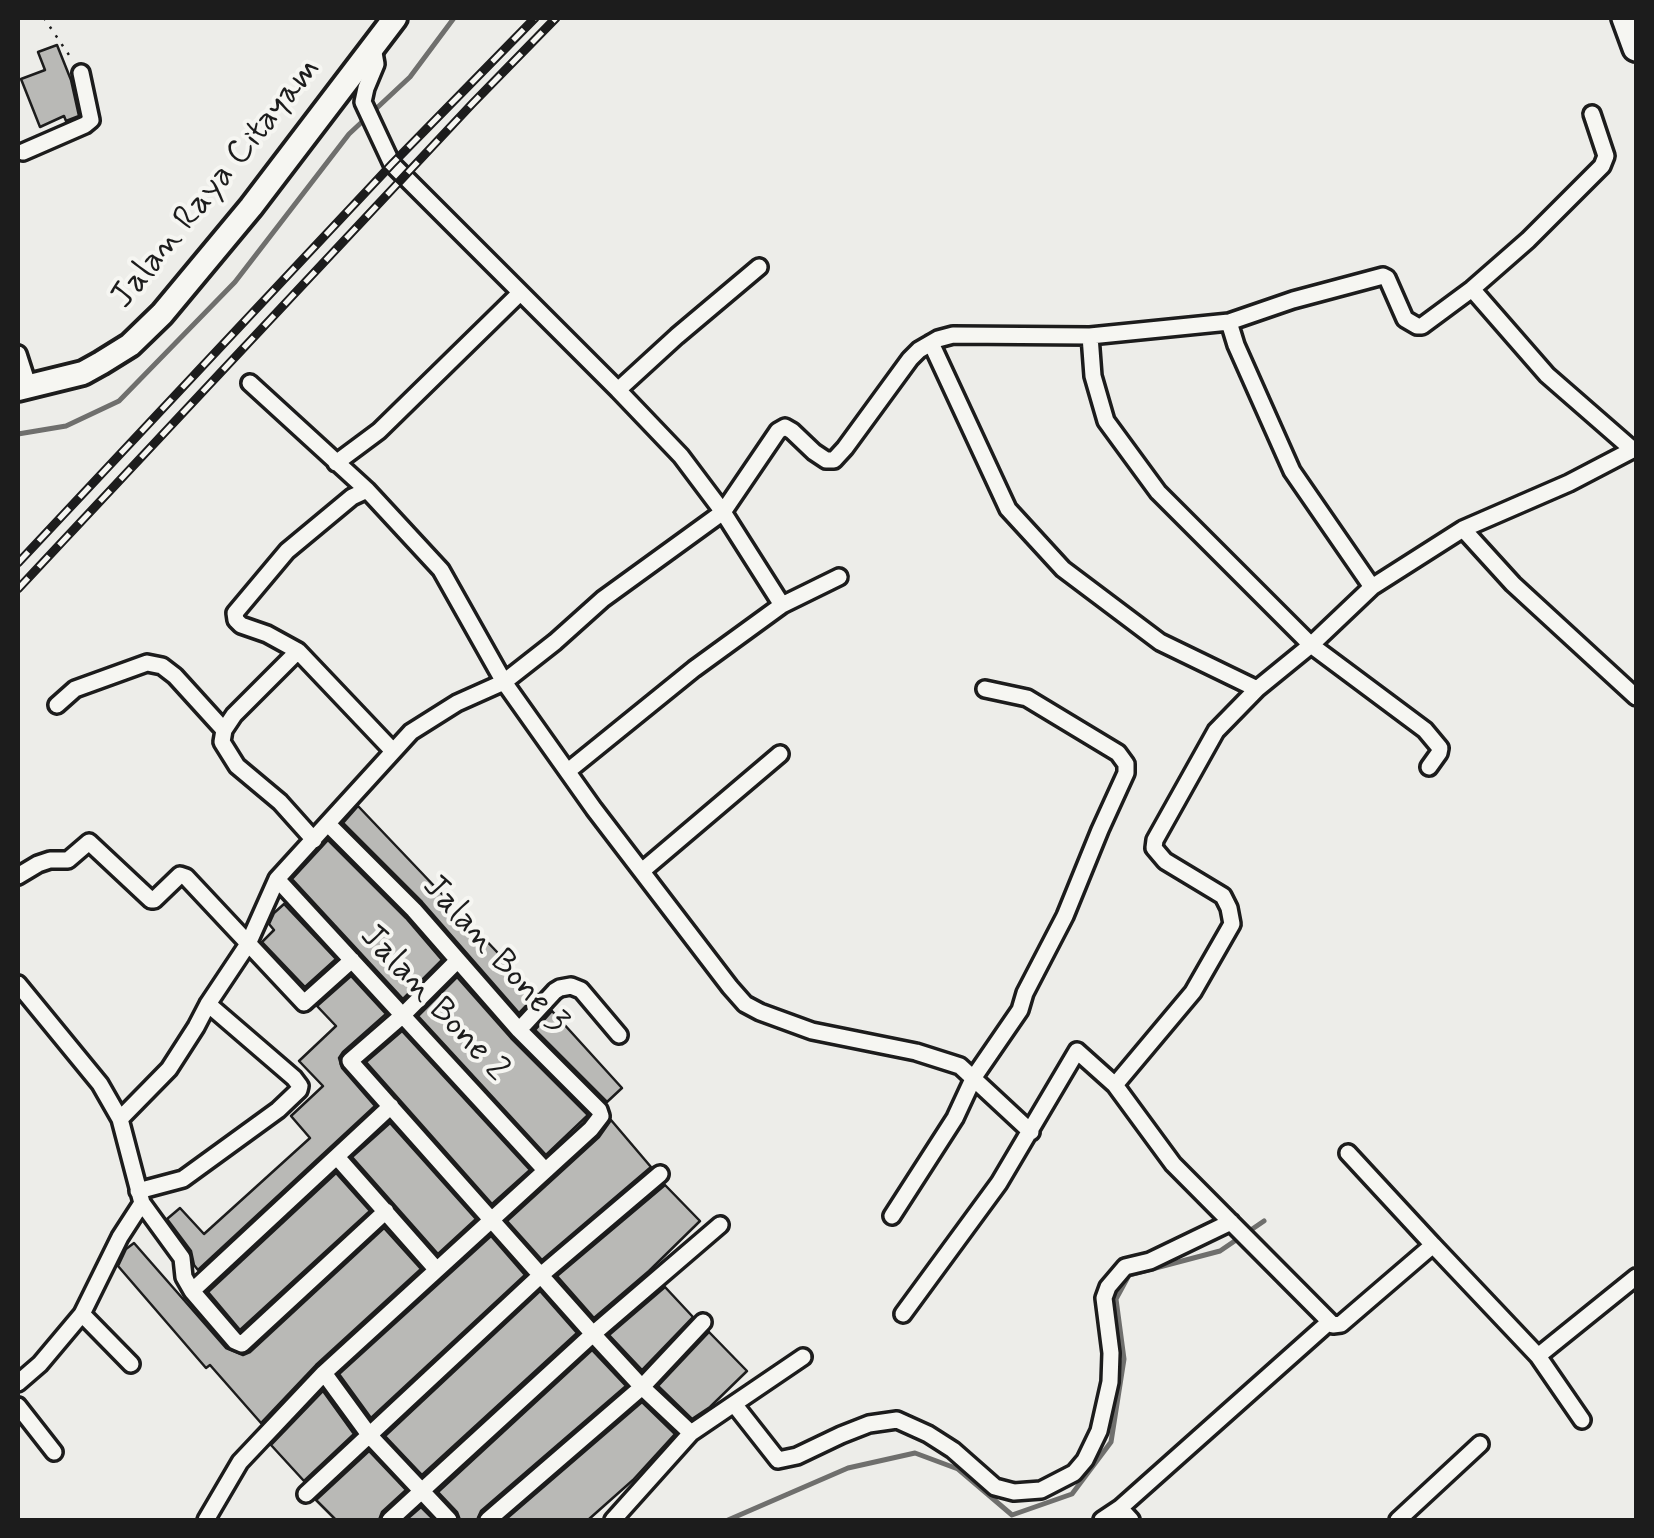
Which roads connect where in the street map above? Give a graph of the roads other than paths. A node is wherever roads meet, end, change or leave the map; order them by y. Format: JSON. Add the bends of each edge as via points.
{"nodes":[{"id":1,"x":395,"y":18,"type":"edge"},
{"id":2,"x":1625,"y":18,"type":"edge"},
{"id":3,"x":373,"y":47,"type":"junction"},
{"id":4,"x":1636,"y":48,"type":"edge"},
{"id":5,"x":82,"y":74,"type":"road end"},
{"id":6,"x":1592,"y":114,"type":"dead end"},
{"id":7,"x":19,"y":149,"type":"edge"},
{"id":8,"x":759,"y":267,"type":"dead end"},
{"id":9,"x":1472,"y":289,"type":"junction"},
{"id":10,"x":520,"y":293,"type":"junction"},
{"id":11,"x":1229,"y":322,"type":"junction"},
{"id":12,"x":1090,"y":336,"type":"junction"},
{"id":13,"x":931,"y":342,"type":"junction"},
{"id":14,"x":18,"y":354,"type":"edge"},
{"id":15,"x":250,"y":383,"type":"dead end"},
{"id":16,"x":23,"y":389,"type":"edge"},
{"id":17,"x":618,"y":390,"type":"junction"},
{"id":18,"x":1635,"y":449,"type":"edge"},
{"id":19,"x":336,"y":462,"type":"junction"},
{"id":20,"x":367,"y":490,"type":"junction"},
{"id":21,"x":723,"y":512,"type":"junction"},
{"id":22,"x":1464,"y":529,"type":"junction"},
{"id":23,"x":839,"y":577,"type":"dead end"},
{"id":24,"x":1372,"y":587,"type":"junction"},
{"id":25,"x":782,"y":606,"type":"junction"},
{"id":26,"x":1311,"y":644,"type":"junction"},
{"id":27,"x":298,"y":651,"type":"junction"},
{"id":28,"x":504,"y":682,"type":"junction"},
{"id":29,"x":985,"y":689,"type":"dead end"},
{"id":30,"x":1258,"y":689,"type":"junction"},
{"id":31,"x":1636,"y":698,"type":"edge"},
{"id":32,"x":57,"y":706,"type":"dead end"},
{"id":33,"x":224,"y":730,"type":"junction"},
{"id":34,"x":392,"y":750,"type":"junction"},
{"id":35,"x":780,"y":754,"type":"dead end"},
{"id":36,"x":1430,"y":767,"type":"dead end"},
{"id":37,"x":568,"y":771,"type":"junction"},
{"id":38,"x":329,"y":824,"type":"junction"},
{"id":39,"x":314,"y":840,"type":"junction"},
{"id":40,"x":642,"y":871,"type":"junction"},
{"id":41,"x":18,"y":876,"type":"edge"},
{"id":42,"x":277,"y":879,"type":"junction"},
{"id":43,"x":248,"y":944,"type":"junction"},
{"id":44,"x":352,"y":960,"type":"junction"},
{"id":45,"x":458,"y":960,"type":"junction"},
{"id":46,"x":18,"y":984,"type":"edge"},
{"id":47,"x":208,"y":1004,"type":"junction"},
{"id":48,"x":403,"y":1015,"type":"junction"},
{"id":49,"x":519,"y":1030,"type":"junction"},
{"id":50,"x":618,"y":1035,"type":"dead end"},
{"id":51,"x":974,"y":1077,"type":"junction"},
{"id":52,"x":1115,"y":1085,"type":"junction"},
{"id":53,"x":390,"y":1106,"type":"junction"},
{"id":54,"x":120,"y":1119,"type":"junction"},
{"id":55,"x":1031,"y":1132,"type":"junction"},
{"id":56,"x":1348,"y":1152,"type":"dead end"},
{"id":57,"x":338,"y":1158,"type":"junction"},
{"id":58,"x":545,"y":1170,"type":"junction"},
{"id":59,"x":660,"y":1174,"type":"dead end"},
{"id":60,"x":140,"y":1197,"type":"junction"},
{"id":61,"x":386,"y":1211,"type":"junction"},
{"id":62,"x":892,"y":1216,"type":"dead end"},
{"id":63,"x":491,"y":1220,"type":"junction"},
{"id":64,"x":1231,"y":1222,"type":"junction"},
{"id":65,"x":720,"y":1225,"type":"dead end"},
{"id":66,"x":1433,"y":1245,"type":"junction"},
{"id":67,"x":436,"y":1269,"type":"junction"},
{"id":68,"x":541,"y":1275,"type":"junction"},
{"id":69,"x":1636,"y":1277,"type":"edge"},
{"id":70,"x":192,"y":1291,"type":"junction"},
{"id":71,"x":82,"y":1314,"type":"junction"},
{"id":72,"x":903,"y":1314,"type":"dead end"},
{"id":73,"x":704,"y":1322,"type":"dead end"},
{"id":74,"x":1328,"y":1323,"type":"junction"},
{"id":75,"x":593,"y":1334,"type":"junction"},
{"id":76,"x":803,"y":1356,"type":"dead end"},
{"id":77,"x":1538,"y":1356,"type":"junction"},
{"id":78,"x":131,"y":1364,"type":"dead end"},
{"id":79,"x":324,"y":1373,"type":"junction"},
{"id":80,"x":18,"y":1383,"type":"edge"},
{"id":81,"x":642,"y":1387,"type":"junction"},
{"id":82,"x":734,"y":1404,"type":"junction"},
{"id":83,"x":18,"y":1406,"type":"edge"},
{"id":84,"x":1582,"y":1420,"type":"dead end"},
{"id":85,"x":691,"y":1433,"type":"junction"},
{"id":86,"x":370,"y":1436,"type":"junction"},
{"id":87,"x":1480,"y":1444,"type":"dead end"},
{"id":88,"x":54,"y":1452,"type":"dead end"},
{"id":89,"x":420,"y":1490,"type":"junction"},
{"id":90,"x":306,"y":1494,"type":"dead end"},
{"id":91,"x":1125,"y":1514,"type":"edge"},
{"id":92,"x":206,"y":1520,"type":"edge"},
{"id":93,"x":390,"y":1520,"type":"edge"},
{"id":94,"x":449,"y":1520,"type":"edge"},
{"id":95,"x":488,"y":1520,"type":"edge"},
{"id":96,"x":613,"y":1520,"type":"edge"},
{"id":97,"x":1102,"y":1520,"type":"edge"},
{"id":98,"x":1398,"y":1520,"type":"edge"}],
"edges":[{"from":1,"to":3,"type":"main road","name":"Jalan Raya Citayam"},
{"from":2,"to":4,"type":"highway"},
{"from":3,"to":10,"type":"street","via":[[376,64],[363,102],[392,164]]},
{"from":3,"to":16,"type":"main road","name":"Jalan Raya Citayam","via":[[162,314],[101,363]]},
{"from":5,"to":7,"type":"street","via":[[91,120]]},
{"from":6,"to":9,"type":"street","via":[[1606,156],[1602,166]]},
{"from":8,"to":17,"type":"street"},
{"from":9,"to":11,"type":"street","via":[[1422,326],[1405,319],[1386,276]]},
{"from":9,"to":18,"type":"street","via":[[1546,375]]},
{"from":10,"to":17,"type":"street"},
{"from":10,"to":19,"type":"street","via":[[380,431]]},
{"from":11,"to":12,"type":"street"},
{"from":11,"to":24,"type":"street","via":[[1292,471]]},
{"from":12,"to":13,"type":"street","via":[[952,335]]},
{"from":12,"to":26,"type":"street","via":[[1092,376],[1106,421],[1158,492]]},
{"from":13,"to":21,"type":"street","via":[[910,359],[834,460],[785,427],[778,430]]},
{"from":13,"to":30,"type":"street","via":[[1008,509],[1063,569],[1160,642]]},
{"from":14,"to":16,"type":"street"},
{"from":15,"to":19,"type":"street"},
{"from":17,"to":21,"type":"street"},
{"from":18,"to":22,"type":"street"},
{"from":19,"to":20,"type":"street"},
{"from":20,"to":27,"type":"street","via":[[287,551],[235,614],[242,625]]},
{"from":20,"to":28,"type":"street","via":[[441,570]]},
{"from":21,"to":25,"type":"street"},
{"from":21,"to":28,"type":"street"},
{"from":22,"to":24,"type":"street"},
{"from":22,"to":31,"type":"street","via":[[1512,584]]},
{"from":23,"to":25,"type":"street"},
{"from":24,"to":26,"type":"street"},
{"from":25,"to":37,"type":"street"},
{"from":26,"to":30,"type":"street"},
{"from":26,"to":36,"type":"street","via":[[1425,730],[1440,748]]},
{"from":27,"to":33,"type":"street"},
{"from":27,"to":34,"type":"street"},
{"from":28,"to":34,"type":"street","via":[[457,704]]},
{"from":28,"to":37,"type":"street"},
{"from":29,"to":51,"type":"street","via":[[1027,698],[1118,753],[1126,773],[1020,1010]]},
{"from":30,"to":52,"type":"street","via":[[1216,731],[1154,848],[1223,896],[1232,924],[1193,992]]},
{"from":32,"to":33,"type":"street","via":[[76,689],[147,662],[175,676]]},
{"from":33,"to":39,"type":"street","via":[[222,742],[238,766]]},
{"from":34,"to":38,"type":"street"},
{"from":35,"to":40,"type":"street"},
{"from":37,"to":40,"type":"street"},
{"from":38,"to":39,"type":"street"},
{"from":38,"to":45,"type":"street","name":"Jalan Bone 3"},
{"from":39,"to":42,"type":"street"},
{"from":40,"to":51,"type":"street","via":[[745,1004],[812,1031],[945,1060]]},
{"from":41,"to":43,"type":"street","via":[[50,860],[68,860],[88,842],[151,900],[180,876],[191,880]]},
{"from":42,"to":43,"type":"street"},
{"from":42,"to":44,"type":"street","name":"Jalan Bone 2"},
{"from":43,"to":44,"type":"street","via":[[304,1003]]},
{"from":43,"to":47,"type":"street"},
{"from":44,"to":48,"type":"street","name":"Jalan Bone 2"},
{"from":45,"to":48,"type":"street"},
{"from":45,"to":49,"type":"street","name":"Jalan Bone 3"},
{"from":46,"to":54,"type":"street","via":[[100,1084]]},
{"from":47,"to":54,"type":"street","via":[[169,1070]]},
{"from":47,"to":60,"type":"street","via":[[300,1086],[183,1180]]},
{"from":48,"to":53,"type":"street","via":[[350,1061]]},
{"from":48,"to":58,"type":"street","name":"Jalan Bone 2"},
{"from":49,"to":50,"type":"street","via":[[555,992],[571,986]]},
{"from":49,"to":58,"type":"street","name":"Jalan Bone 3","via":[[601,1116]]},
{"from":51,"to":55,"type":"street"},
{"from":51,"to":62,"type":"street"},
{"from":52,"to":55,"type":"street","via":[[1077,1051]]},
{"from":52,"to":64,"type":"street","via":[[1172,1164]]},
{"from":53,"to":57,"type":"street"},
{"from":53,"to":63,"type":"street"},
{"from":54,"to":60,"type":"street"},
{"from":55,"to":72,"type":"street"},
{"from":56,"to":66,"type":"street"},
{"from":57,"to":61,"type":"street"},
{"from":57,"to":70,"type":"street"},
{"from":58,"to":63,"type":"street"},
{"from":59,"to":68,"type":"street"},
{"from":60,"to":70,"type":"street","via":[[182,1258]]},
{"from":60,"to":71,"type":"street"},
{"from":61,"to":67,"type":"street"},
{"from":61,"to":70,"type":"street","via":[[242,1344]]},
{"from":63,"to":67,"type":"street"},
{"from":63,"to":68,"type":"street"},
{"from":64,"to":74,"type":"street"},
{"from":64,"to":82,"type":"street","via":[[1125,1267],[1108,1287],[1110,1382],[1099,1431],[1074,1473],[1041,1490],[995,1486],[952,1450],[897,1420],[869,1424],[778,1460]]},
{"from":65,"to":75,"type":"street"},
{"from":66,"to":74,"type":"street","via":[[1341,1324]]},
{"from":66,"to":77,"type":"street"},
{"from":67,"to":79,"type":"street"},
{"from":68,"to":75,"type":"street"},
{"from":68,"to":86,"type":"street"},
{"from":69,"to":77,"type":"street"},
{"from":71,"to":78,"type":"street"},
{"from":71,"to":80,"type":"street"},
{"from":73,"to":81,"type":"street"},
{"from":74,"to":91,"type":"street"},
{"from":75,"to":81,"type":"street"},
{"from":75,"to":89,"type":"street"},
{"from":76,"to":82,"type":"street"},
{"from":77,"to":84,"type":"street"},
{"from":79,"to":86,"type":"street"},
{"from":79,"to":92,"type":"street","via":[[240,1462]]},
{"from":81,"to":85,"type":"street"},
{"from":81,"to":95,"type":"street"},
{"from":82,"to":85,"type":"street"},
{"from":83,"to":88,"type":"street"},
{"from":85,"to":96,"type":"street"},
{"from":86,"to":89,"type":"street"},
{"from":86,"to":90,"type":"street"},
{"from":87,"to":98,"type":"street"},
{"from":89,"to":93,"type":"street"},
{"from":89,"to":94,"type":"street"},
{"from":91,"to":97,"type":"street"}]}
